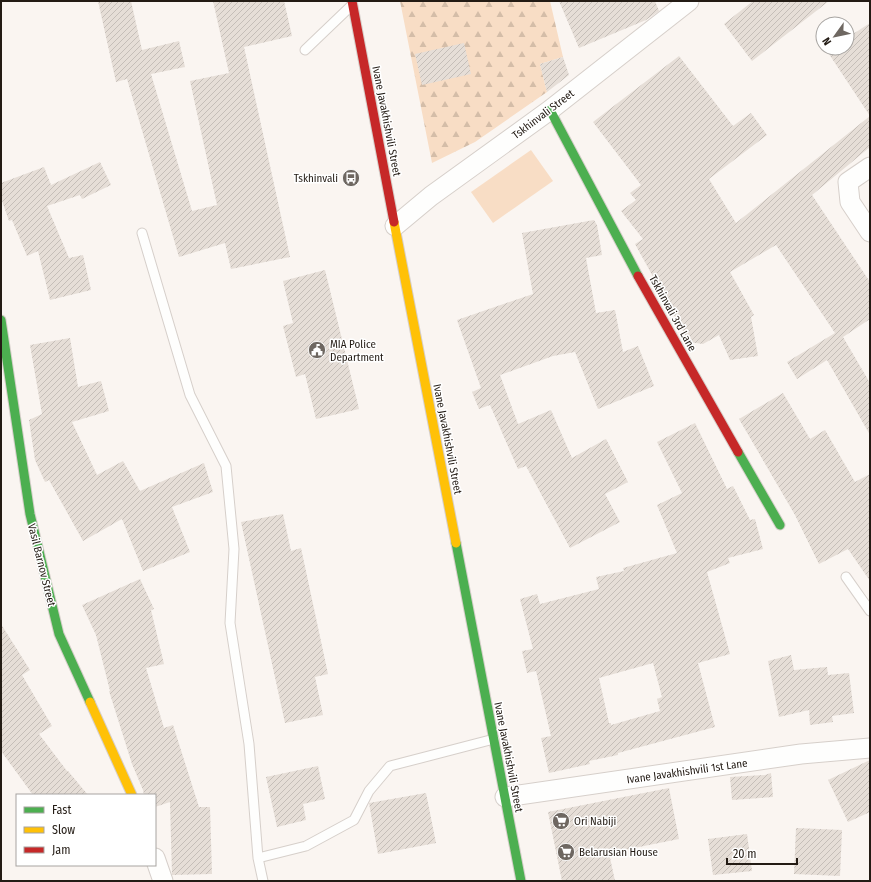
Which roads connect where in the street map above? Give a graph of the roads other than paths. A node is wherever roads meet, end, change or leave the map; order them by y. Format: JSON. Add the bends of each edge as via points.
{"nodes":[{"id":1,"x":689,"y":1,"type":"edge"},
{"id":2,"x":352,"y":2,"type":"edge"},
{"id":3,"x":305,"y":50,"type":"dead end"},
{"id":4,"x":550,"y":110,"type":"junction"},
{"id":5,"x":870,"y":167,"type":"edge"},
{"id":6,"x":395,"y":226,"type":"junction"},
{"id":7,"x":870,"y":232,"type":"edge"},
{"id":8,"x":142,"y":233,"type":"dead end"},
{"id":9,"x":1,"y":320,"type":"edge"},
{"id":10,"x":780,"y":525,"type":"dead end"},
{"id":11,"x":846,"y":577,"type":"dead end"},
{"id":12,"x":870,"y":611,"type":"edge"},
{"id":13,"x":494,"y":739,"type":"junction"},
{"id":14,"x":870,"y":748,"type":"edge"},
{"id":15,"x":132,"y":794,"type":"edge"},
{"id":16,"x":505,"y":797,"type":"junction"},
{"id":17,"x":258,"y":858,"type":"junction"},
{"id":18,"x":156,"y":861,"type":"edge"},
{"id":19,"x":163,"y":881,"type":"edge"},
{"id":20,"x":263,"y":881,"type":"edge"},
{"id":21,"x":521,"y":881,"type":"edge"}],
"edges":[{"from":1,"to":4,"type":"street","name":"Tskhinvali Street"},
{"from":2,"to":3,"type":"lane"},
{"from":2,"to":6,"type":"street","name":"Ivane Javakhishvili Street"},
{"from":4,"to":6,"type":"street","name":"Tskhinvali Street","via":[[431,196]]},
{"from":4,"to":10,"type":"street","name":"Tskhinvali 3rd Lane","via":[[647,293]]},
{"from":5,"to":7,"type":"street","via":[[848,182],[850,202]]},
{"from":6,"to":13,"type":"street","name":"Ivane Javakhishvili Street"},
{"from":8,"to":17,"type":"lane","via":[[190,394],[226,466],[234,549],[230,623],[249,744]]},
{"from":9,"to":15,"type":"street","name":"Vasil Barnov Street","via":[[30,514],[59,634]]},
{"from":11,"to":12,"type":"lane"},
{"from":13,"to":16,"type":"street","name":"Ivane Javakhishvili Street"},
{"from":13,"to":17,"type":"lane","via":[[390,766],[369,792],[354,820],[306,846]]},
{"from":14,"to":16,"type":"street","name":"Ivane Javakhishvili 1st Lane","via":[[801,754]]},
{"from":16,"to":21,"type":"street","name":"Ivane Javakhishvili Street"},
{"from":17,"to":20,"type":"lane"},
{"from":18,"to":19,"type":"street"}]}
